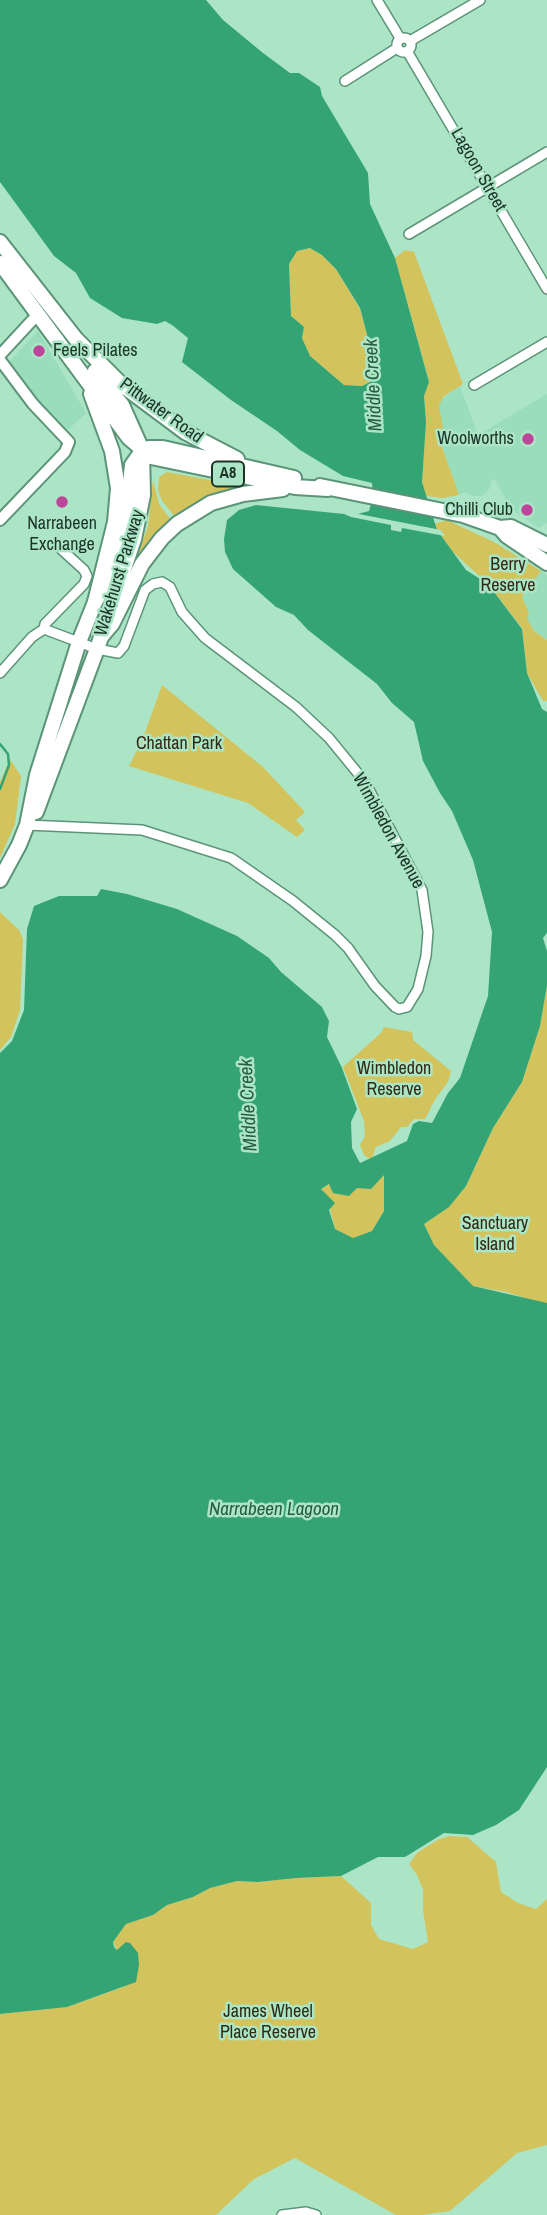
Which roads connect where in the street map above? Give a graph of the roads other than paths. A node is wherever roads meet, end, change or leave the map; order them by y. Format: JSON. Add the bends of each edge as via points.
{"nodes":[{"id":1,"x":377,"y":0,"type":"edge"},
{"id":2,"x":480,"y":0,"type":"edge"},
{"id":3,"x":400,"y":38,"type":"junction"},
{"id":4,"x":410,"y":41,"type":"junction"},
{"id":5,"x":397,"y":48,"type":"junction"},
{"id":6,"x":407,"y":51,"type":"junction"},
{"id":7,"x":345,"y":81,"type":"dead end"},
{"id":8,"x":547,"y":152,"type":"edge"},
{"id":9,"x":488,"y":187,"type":"junction"},
{"id":10,"x":409,"y":234,"type":"dead end"},
{"id":11,"x":0,"y":242,"type":"edge"},
{"id":12,"x":0,"y":263,"type":"edge"},
{"id":13,"x":547,"y":289,"type":"edge"},
{"id":14,"x":38,"y":314,"type":"junction"},
{"id":15,"x":76,"y":339,"type":"junction"},
{"id":16,"x":547,"y":342,"type":"edge"},
{"id":17,"x":0,"y":358,"type":"edge"},
{"id":18,"x":84,"y":377,"type":"junction"},
{"id":19,"x":474,"y":385,"type":"dead end"},
{"id":20,"x":142,"y":450,"type":"junction"},
{"id":21,"x":253,"y":467,"type":"junction"},
{"id":22,"x":295,"y":487,"type":"junction"},
{"id":23,"x":328,"y":489,"type":"junction"},
{"id":24,"x":0,"y":520,"type":"edge"},
{"id":25,"x":541,"y":544,"type":"edge"},
{"id":26,"x":61,"y":549,"type":"dead end"},
{"id":27,"x":547,"y":563,"type":"edge"},
{"id":28,"x":94,"y":602,"type":"junction"},
{"id":29,"x":44,"y":629,"type":"junction"},
{"id":30,"x":79,"y":642,"type":"junction"},
{"id":31,"x":99,"y":643,"type":"junction"},
{"id":32,"x":0,"y":673,"type":"edge"},
{"id":33,"x":44,"y":775,"type":"junction"},
{"id":34,"x":27,"y":825,"type":"junction"},
{"id":35,"x":0,"y":880,"type":"edge"},
{"id":36,"x":282,"y":2215,"type":"edge"},
{"id":37,"x":316,"y":2215,"type":"edge"}],
"edges":[{"from":1,"to":3,"type":"street"},
{"from":2,"to":4,"type":"street"},
{"from":3,"to":4,"type":"street"},
{"from":3,"to":5,"type":"street"},
{"from":4,"to":6,"type":"street"},
{"from":5,"to":6,"type":"street"},
{"from":5,"to":7,"type":"street"},
{"from":6,"to":9,"type":"street","name":"Lagoon Street"},
{"from":8,"to":9,"type":"street"},
{"from":9,"to":10,"type":"street"},
{"from":9,"to":13,"type":"street","name":"Lagoon Street"},
{"from":11,"to":15,"type":"main road","name":"Pittwater Road","number":"A8"},
{"from":12,"to":14,"type":"main road","name":"Pittwater Road","number":"A8"},
{"from":14,"to":17,"type":"street"},
{"from":14,"to":18,"type":"main road","name":"Pittwater Road","number":"A8"},
{"from":15,"to":20,"type":"main road","via":[[86,360],[122,405]]},
{"from":15,"to":21,"type":"main road","name":"Pittwater Road","number":"A8","via":[[142,402]]},
{"from":16,"to":19,"type":"street"},
{"from":17,"to":24,"type":"street","via":[[33,404],[69,442],[65,452]]},
{"from":18,"to":20,"type":"main road","name":"Pittwater Road","number":"A8"},
{"from":18,"to":28,"type":"main road","via":[[109,440],[118,488],[115,523]]},
{"from":20,"to":21,"type":"main road","name":"Pittwater Road","number":"A8","via":[[163,448]]},
{"from":20,"to":22,"type":"main road","name":"Pittwater Road","number":"A8","via":[[165,461]]},
{"from":20,"to":28,"type":"main road","name":"Wakehurst Parkway","via":[[132,465],[120,546]]},
{"from":20,"to":31,"type":"main road","name":"Wakehurst Parkway","via":[[140,517]]},
{"from":21,"to":23,"type":"main road","name":"Pittwater Road","number":"A8"},
{"from":22,"to":23,"type":"main road","name":"Pittwater Road","number":"A8"},
{"from":22,"to":31,"type":"main road","via":[[229,498],[186,517],[152,551]]},
{"from":23,"to":25,"type":"main road","name":"Pittwater Road","number":"A8","via":[[511,527]]},
{"from":25,"to":27,"type":"main road","name":"Pittwater Road","number":"A8"},
{"from":26,"to":29,"type":"street","via":[[87,576]]},
{"from":28,"to":30,"type":"main road","name":"Wakehurst Parkway"},
{"from":29,"to":30,"type":"street"},
{"from":29,"to":32,"type":"street"},
{"from":30,"to":31,"type":"street"},
{"from":30,"to":33,"type":"main road","name":"Wakehurst Parkway"},
{"from":31,"to":33,"type":"main road","name":"Wakehurst Parkway"},
{"from":31,"to":34,"type":"street","name":"Wimbledon Avenue","via":[[114,654],[122,650],[145,590],[162,582],[205,638],[330,738],[365,782],[422,890],[428,932],[418,989],[407,1007],[395,1007],[335,934],[231,858],[142,830]]},
{"from":33,"to":34,"type":"main road","name":"Wakehurst Parkway","via":[[36,811]]},
{"from":34,"to":35,"type":"main road","name":"Wakehurst Parkway"},
{"from":36,"to":37,"type":"street","via":[[306,2211]]}]}
